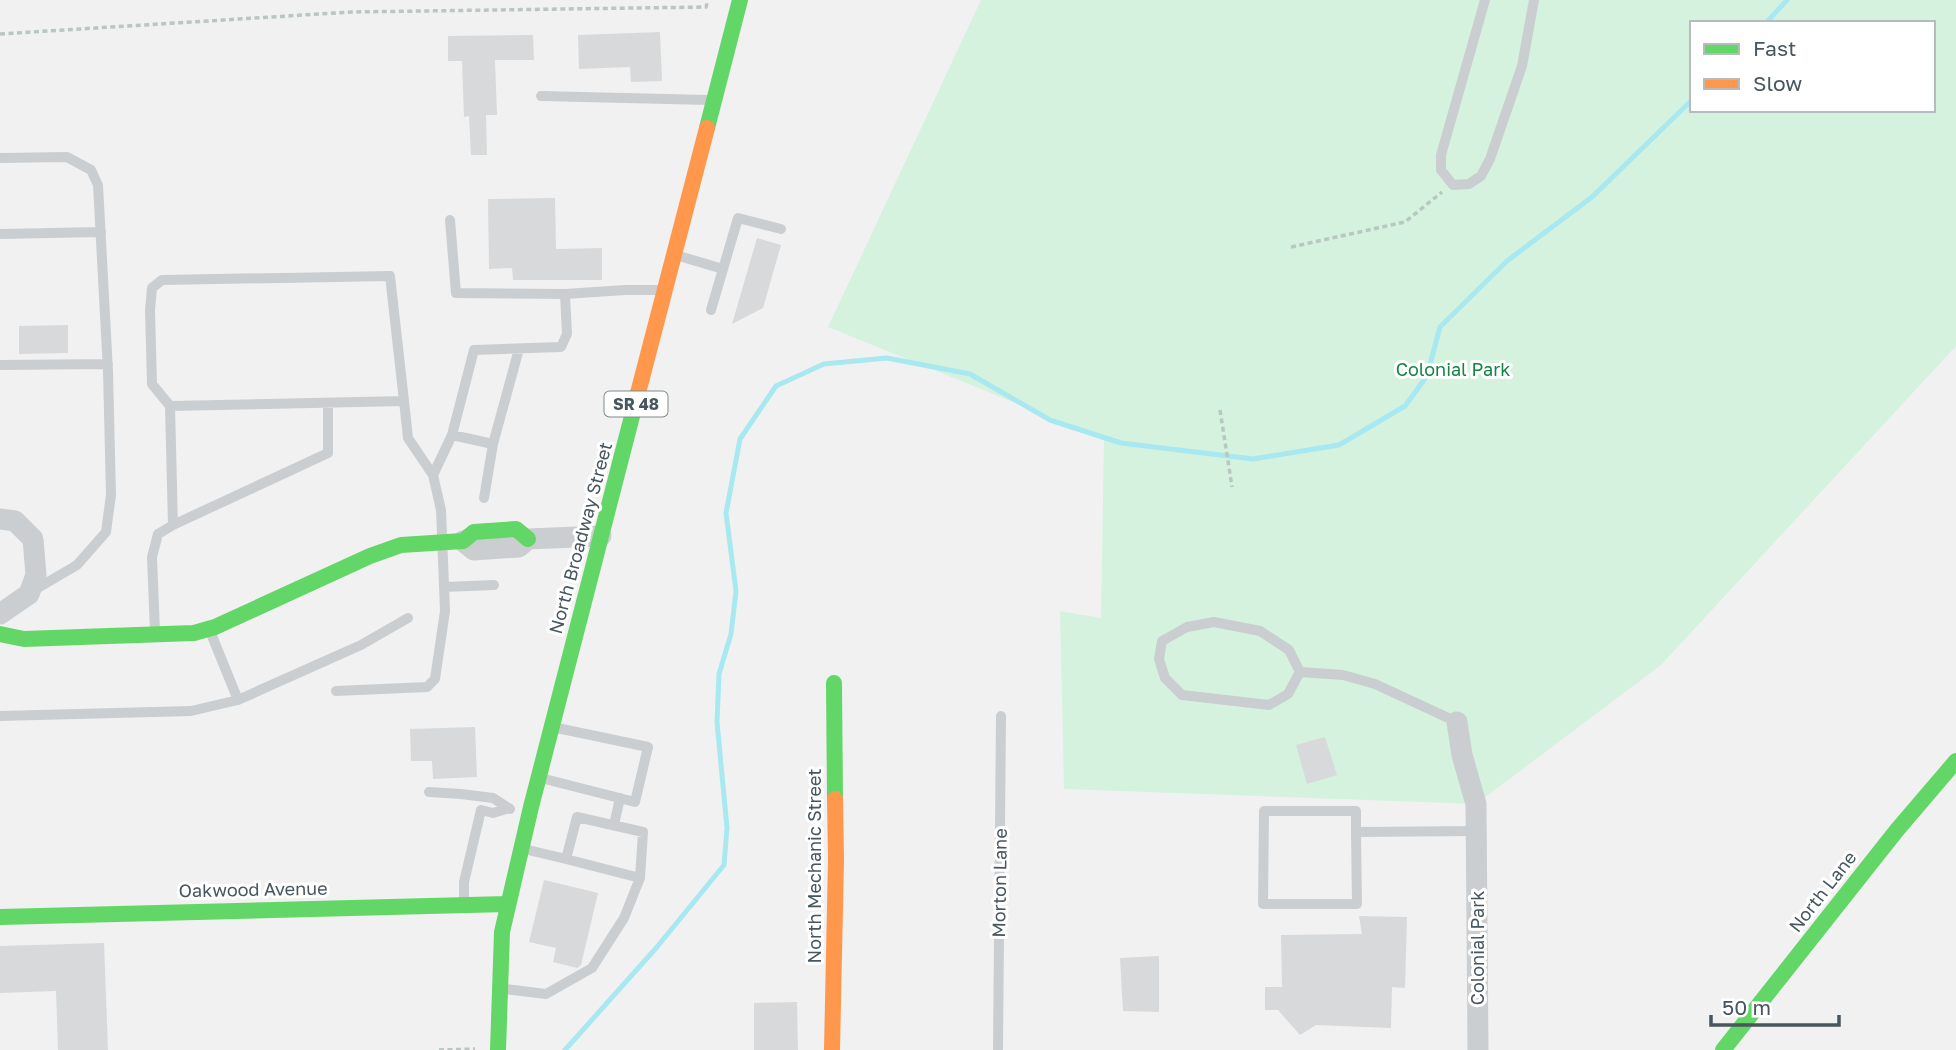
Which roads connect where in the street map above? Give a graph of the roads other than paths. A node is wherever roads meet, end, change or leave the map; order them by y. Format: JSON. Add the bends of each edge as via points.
{"nodes":[{"id":1,"x":740,"y":0,"type":"edge"},
{"id":2,"x":1485,"y":0,"type":"edge"},
{"id":3,"x":1534,"y":0,"type":"edge"},
{"id":4,"x":541,"y":96,"type":"dead end"},
{"id":5,"x":715,"y":100,"type":"junction"},
{"id":6,"x":0,"y":158,"type":"edge"},
{"id":7,"x":450,"y":220,"type":"dead end"},
{"id":8,"x":781,"y":229,"type":"dead end"},
{"id":9,"x":101,"y":232,"type":"junction"},
{"id":10,"x":0,"y":234,"type":"edge"},
{"id":11,"x":675,"y":255,"type":"junction"},
{"id":12,"x":723,"y":269,"type":"junction"},
{"id":13,"x":666,"y":290,"type":"junction"},
{"id":14,"x":565,"y":294,"type":"junction"},
{"id":15,"x":710,"y":310,"type":"dead end"},
{"id":16,"x":519,"y":349,"type":"junction"},
{"id":17,"x":108,"y":364,"type":"junction"},
{"id":18,"x":0,"y":365,"type":"edge"},
{"id":19,"x":404,"y":401,"type":"junction"},
{"id":20,"x":328,"y":404,"type":"junction"},
{"id":21,"x":170,"y":407,"type":"junction"},
{"id":22,"x":452,"y":435,"type":"junction"},
{"id":23,"x":493,"y":443,"type":"junction"},
{"id":24,"x":432,"y":475,"type":"junction"},
{"id":25,"x":484,"y":498,"type":"dead end"},
{"id":26,"x":0,"y":519,"type":"edge"},
{"id":27,"x":173,"y":525,"type":"junction"},
{"id":28,"x":601,"y":536,"type":"junction"},
{"id":29,"x":453,"y":542,"type":"junction"},
{"id":30,"x":494,"y":585,"type":"dead end"},
{"id":31,"x":444,"y":587,"type":"junction"},
{"id":32,"x":29,"y":594,"type":"junction"},
{"id":33,"x":0,"y":614,"type":"edge"},
{"id":34,"x":408,"y":618,"type":"dead end"},
{"id":35,"x":209,"y":629,"type":"junction"},
{"id":36,"x":0,"y":634,"type":"edge"},
{"id":37,"x":155,"y":635,"type":"junction"},
{"id":38,"x":1300,"y":671,"type":"junction"},
{"id":39,"x":834,"y":683,"type":"dead end"},
{"id":40,"x":337,"y":691,"type":"dead end"},
{"id":41,"x":238,"y":700,"type":"junction"},
{"id":42,"x":0,"y":716,"type":"edge"},
{"id":43,"x":1002,"y":716,"type":"dead end"},
{"id":44,"x":1457,"y":722,"type":"joint"},
{"id":45,"x":552,"y":727,"type":"junction"},
{"id":46,"x":1956,"y":761,"type":"edge"},
{"id":47,"x":539,"y":777,"type":"junction"},
{"id":48,"x":429,"y":792,"type":"dead end"},
{"id":49,"x":620,"y":798,"type":"junction"},
{"id":50,"x":509,"y":808,"type":"junction"},
{"id":51,"x":529,"y":817,"type":"junction"},
{"id":52,"x":614,"y":825,"type":"junction"},
{"id":53,"x":1477,"y":831,"type":"junction"},
{"id":54,"x":1356,"y":832,"type":"junction"},
{"id":55,"x":521,"y":848,"type":"junction"},
{"id":56,"x":566,"y":859,"type":"junction"},
{"id":57,"x":640,"y":878,"type":"junction"},
{"id":58,"x":507,"y":904,"type":"junction"},
{"id":59,"x":464,"y":905,"type":"junction"},
{"id":60,"x":0,"y":917,"type":"edge"},
{"id":61,"x":499,"y":988,"type":"junction"},
{"id":62,"x":1732,"y":1047,"type":"edge"},
{"id":63,"x":498,"y":1050,"type":"edge"},
{"id":64,"x":832,"y":1050,"type":"edge"},
{"id":65,"x":998,"y":1050,"type":"edge"},
{"id":66,"x":1478,"y":1050,"type":"edge"}],
"edges":[{"from":1,"to":5,"type":"street","name":"North Broadway Street","number":"SR 48"},
{"from":2,"to":3,"type":"lane","via":[[1441,155],[1441,170],[1453,185],[1469,184],[1481,176],[1490,159],[1522,66]]},
{"from":4,"to":5,"type":"lane"},
{"from":5,"to":11,"type":"street","name":"North Broadway Street","number":"SR 48"},
{"from":6,"to":9,"type":"lane","via":[[67,157],[90,170],[98,185]]},
{"from":7,"to":14,"type":"lane","via":[[456,293]]},
{"from":8,"to":12,"type":"lane","via":[[738,218]]},
{"from":9,"to":10,"type":"lane"},
{"from":9,"to":17,"type":"lane"},
{"from":11,"to":12,"type":"lane"},
{"from":11,"to":13,"type":"street","name":"North Broadway Street","number":"SR 48"},
{"from":12,"to":15,"type":"lane"},
{"from":13,"to":14,"type":"lane"},
{"from":13,"to":28,"type":"street","name":"North Broadway Street","number":"SR 48"},
{"from":14,"to":16,"type":"lane","via":[[567,334],[561,347]]},
{"from":16,"to":22,"type":"lane","via":[[474,350]]},
{"from":16,"to":23,"type":"lane"},
{"from":17,"to":18,"type":"lane"},
{"from":17,"to":32,"type":"lane","via":[[111,495],[106,531],[77,565]]},
{"from":19,"to":20,"type":"lane"},
{"from":19,"to":21,"type":"lane","via":[[390,276],[162,281],[152,288],[152,384]]},
{"from":19,"to":24,"type":"lane","via":[[408,438]]},
{"from":20,"to":21,"type":"lane"},
{"from":20,"to":27,"type":"lane","via":[[328,453]]},
{"from":21,"to":27,"type":"lane"},
{"from":22,"to":23,"type":"lane"},
{"from":22,"to":24,"type":"lane"},
{"from":23,"to":25,"type":"lane"},
{"from":24,"to":29,"type":"lane"},
{"from":26,"to":32,"type":"street","via":[[15,521],[33,539],[36,575]]},
{"from":27,"to":37,"type":"lane","via":[[158,534],[152,557]]},
{"from":28,"to":29,"type":"street","via":[[528,539],[519,547],[474,550]]},
{"from":28,"to":45,"type":"street","name":"North Broadway Street","number":"SR 48"},
{"from":29,"to":31,"type":"lane"},
{"from":29,"to":35,"type":"street","via":[[401,545],[370,556]]},
{"from":30,"to":31,"type":"lane"},
{"from":31,"to":40,"type":"lane","via":[[435,678],[427,687]]},
{"from":32,"to":33,"type":"street"},
{"from":34,"to":41,"type":"lane","via":[[361,645]]},
{"from":35,"to":37,"type":"street"},
{"from":35,"to":41,"type":"lane"},
{"from":36,"to":37,"type":"street","via":[[24,639]]},
{"from":38,"to":38,"type":"lane","via":[[1289,650],[1260,631],[1214,622],[1187,627],[1162,641],[1159,659],[1165,678],[1182,695],[1269,705],[1288,694]]},
{"from":38,"to":44,"type":"lane","via":[[1375,684]]},
{"from":39,"to":64,"type":"street","name":"North Mechanic Street"},
{"from":41,"to":42,"type":"lane","via":[[191,711]]},
{"from":43,"to":65,"type":"lane","name":"Morton Lane"},
{"from":44,"to":53,"type":"street","name":"Colonial Park","via":[[1476,804]]},
{"from":45,"to":47,"type":"street","name":"North Broadway Street","number":"SR 48"},
{"from":45,"to":49,"type":"lane","via":[[648,747],[635,802]]},
{"from":46,"to":62,"type":"street","name":"North Lane","via":[[1905,820]]},
{"from":47,"to":49,"type":"lane"},
{"from":47,"to":51,"type":"street","name":"North Broadway Street","number":"SR 48"},
{"from":48,"to":50,"type":"lane","via":[[493,798]]},
{"from":49,"to":52,"type":"lane"},
{"from":50,"to":51,"type":"lane"},
{"from":50,"to":59,"type":"lane","via":[[493,813],[481,810],[464,882]]},
{"from":51,"to":55,"type":"street","name":"North Broadway Street","number":"SR 48"},
{"from":52,"to":56,"type":"lane","via":[[577,817]]},
{"from":52,"to":57,"type":"lane","via":[[643,832]]},
{"from":53,"to":54,"type":"lane"},
{"from":53,"to":66,"type":"street","name":"Colonial Park"},
{"from":54,"to":54,"type":"lane","via":[[1357,904],[1263,904],[1264,811],[1356,811]]},
{"from":55,"to":56,"type":"lane"},
{"from":55,"to":58,"type":"street","name":"North Broadway Street","number":"SR 48"},
{"from":56,"to":57,"type":"lane"},
{"from":57,"to":61,"type":"lane","via":[[624,918],[592,968],[546,994]]},
{"from":58,"to":59,"type":"street","name":"Oakwood Avenue"},
{"from":58,"to":61,"type":"street","name":"North Broadway Street","number":"SR 48"},
{"from":59,"to":60,"type":"street","name":"Oakwood Avenue"},
{"from":61,"to":63,"type":"street","name":"North Broadway Street","number":"SR 48"}]}
